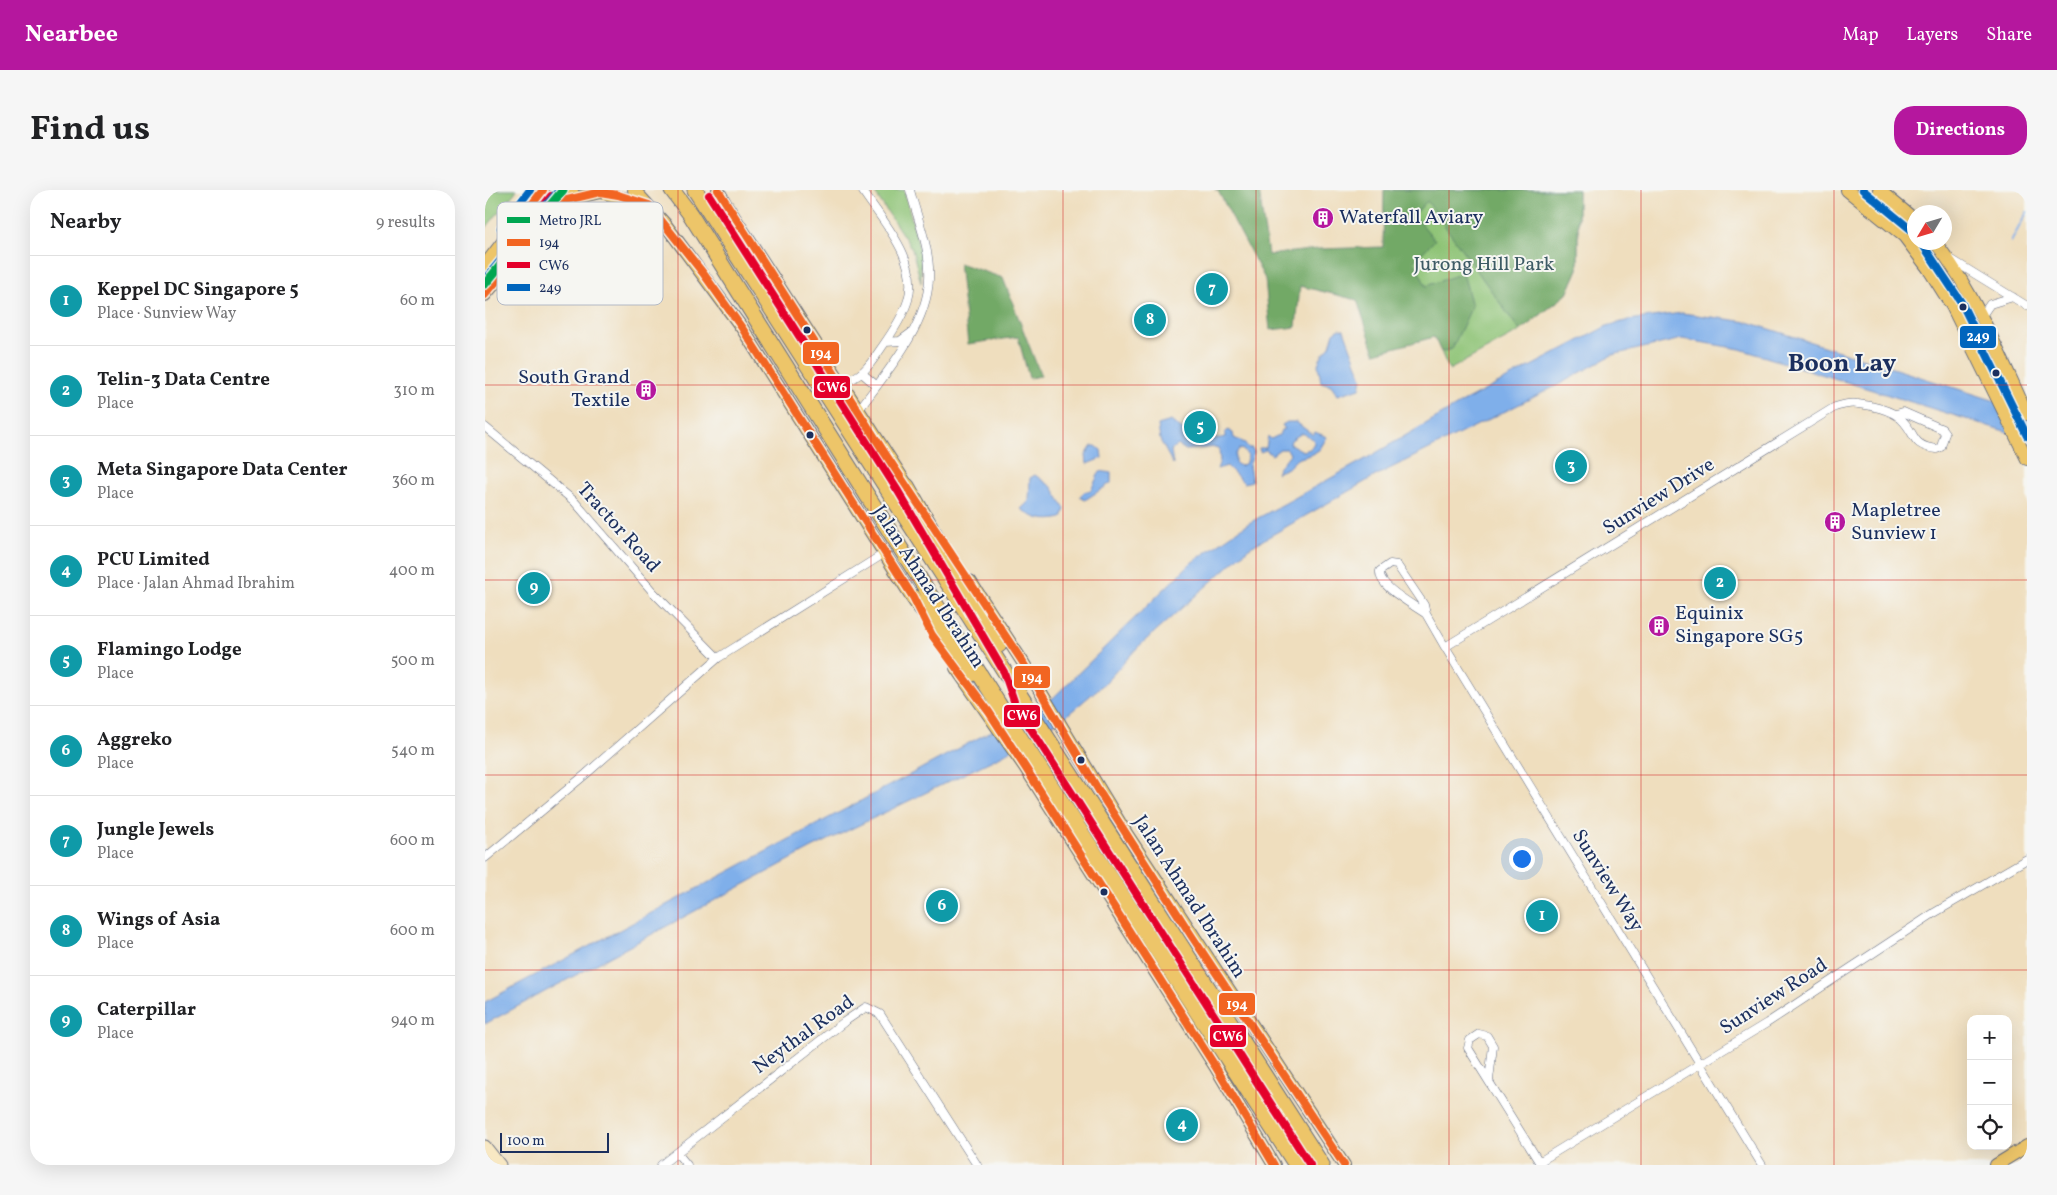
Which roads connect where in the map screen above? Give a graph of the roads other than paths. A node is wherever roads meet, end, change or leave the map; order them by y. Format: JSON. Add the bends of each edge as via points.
{"nodes":[{"id":1,"x":543,"y":190,"type":"edge"},
{"id":2,"x":572,"y":190,"type":"edge"},
{"id":3,"x":634,"y":190,"type":"edge"},
{"id":4,"x":672,"y":190,"type":"edge"},
{"id":5,"x":695,"y":190,"type":"edge"},
{"id":6,"x":719,"y":190,"type":"edge"},
{"id":7,"x":862,"y":190,"type":"edge"},
{"id":8,"x":909,"y":190,"type":"edge"},
{"id":9,"x":1847,"y":190,"type":"edge"},
{"id":10,"x":1879,"y":190,"type":"edge"},
{"id":11,"x":563,"y":201,"type":"joint"},
{"id":12,"x":534,"y":202,"type":"edge"},
{"id":13,"x":638,"y":202,"type":"edge"},
{"id":14,"x":646,"y":202,"type":"edge"},
{"id":15,"x":1907,"y":213,"type":"edge"},
{"id":16,"x":663,"y":223,"type":"edge"},
{"id":17,"x":497,"y":249,"type":"edge"},
{"id":18,"x":1941,"y":250,"type":"edge"},
{"id":19,"x":1945,"y":255,"type":"junction"},
{"id":20,"x":485,"y":265,"type":"edge"},
{"id":21,"x":497,"y":280,"type":"edge"},
{"id":22,"x":485,"y":294,"type":"edge"},
{"id":23,"x":2013,"y":297,"type":"junction"},
{"id":24,"x":2027,"y":306,"type":"edge"},
{"id":25,"x":1981,"y":317,"type":"junction"},
{"id":26,"x":911,"y":333,"type":"junction"},
{"id":27,"x":886,"y":342,"type":"junction"},
{"id":28,"x":899,"y":355,"type":"junction"},
{"id":29,"x":863,"y":374,"type":"junction"},
{"id":30,"x":840,"y":382,"type":"junction"},
{"id":31,"x":877,"y":386,"type":"junction"},
{"id":32,"x":858,"y":411,"type":"junction"},
{"id":33,"x":1897,"y":414,"type":"junction"},
{"id":34,"x":2027,"y":414,"type":"edge"},
{"id":35,"x":485,"y":428,"type":"edge"},
{"id":36,"x":2027,"y":459,"type":"edge"},
{"id":37,"x":907,"y":486,"type":"junction"},
{"id":38,"x":885,"y":554,"type":"junction"},
{"id":39,"x":913,"y":597,"type":"junction"},
{"id":40,"x":1426,"y":614,"type":"junction"},
{"id":41,"x":1445,"y":647,"type":"junction"},
{"id":42,"x":718,"y":658,"type":"junction"},
{"id":43,"x":1023,"y":699,"type":"junction"},
{"id":44,"x":1008,"y":719,"type":"junction"},
{"id":45,"x":485,"y":858,"type":"edge"},
{"id":46,"x":2027,"y":859,"type":"edge"},
{"id":47,"x":1701,"y":1063,"type":"junction"},
{"id":48,"x":1489,"y":1080,"type":"junction"},
{"id":49,"x":1245,"y":1087,"type":"junction"},
{"id":50,"x":1301,"y":1132,"type":"junction"},
{"id":51,"x":485,"y":1146,"type":"edge"},
{"id":52,"x":2027,"y":1146,"type":"edge"},
{"id":53,"x":677,"y":1152,"type":"junction"},
{"id":54,"x":1540,"y":1164,"type":"edge"},
{"id":55,"x":500,"y":1165,"type":"edge"},
{"id":56,"x":661,"y":1165,"type":"edge"},
{"id":57,"x":687,"y":1165,"type":"edge"},
{"id":58,"x":977,"y":1165,"type":"edge"},
{"id":59,"x":1274,"y":1165,"type":"edge"},
{"id":60,"x":1285,"y":1165,"type":"edge"},
{"id":61,"x":1296,"y":1165,"type":"edge"},
{"id":62,"x":1322,"y":1165,"type":"edge"},
{"id":63,"x":1333,"y":1165,"type":"edge"},
{"id":64,"x":1344,"y":1165,"type":"edge"},
{"id":65,"x":1762,"y":1165,"type":"edge"},
{"id":66,"x":1996,"y":1165,"type":"edge"}],
"edges":[{"from":1,"to":12,"type":"main road"},
{"from":2,"to":11,"type":"main road"},
{"from":3,"to":14,"type":"main road","name":"Jalan Ahmad Ibrahim"},
{"from":4,"to":44,"type":"highway"},
{"from":5,"to":43,"type":"highway"},
{"from":6,"to":30,"type":"main road","name":"Jalan Ahmad Ibrahim"},
{"from":7,"to":27,"type":"street","via":[[900,247],[907,264],[909,299]]},
{"from":8,"to":26,"type":"street","via":[[926,250],[929,279],[924,306]]},
{"from":9,"to":36,"type":"main road","via":[[1904,236],[1928,268],[1952,306]]},
{"from":10,"to":15,"type":"main road"},
{"from":11,"to":13,"type":"main road","via":[[600,192]]},
{"from":16,"to":38,"type":"main road","name":"Jalan Ahmad Ibrahim","via":[[742,328]]},
{"from":17,"to":20,"type":"main road"},
{"from":18,"to":19,"type":"main road"},
{"from":19,"to":23,"type":"street"},
{"from":19,"to":25,"type":"main road"},
{"from":21,"to":22,"type":"main road"},
{"from":23,"to":24,"type":"street"},
{"from":23,"to":25,"type":"street","via":[[1990,304]]},
{"from":25,"to":34,"type":"main road"},
{"from":26,"to":27,"type":"street","via":[[900,341]]},
{"from":26,"to":28,"type":"street"},
{"from":27,"to":28,"type":"street"},
{"from":27,"to":29,"type":"street"},
{"from":28,"to":31,"type":"street"},
{"from":29,"to":30,"type":"street"},
{"from":29,"to":31,"type":"street"},
{"from":30,"to":32,"type":"main road","name":"Jalan Ahmad Ibrahim"},
{"from":31,"to":32,"type":"street"},
{"from":32,"to":37,"type":"main road","name":"Jalan Ahmad Ibrahim"},
{"from":33,"to":33,"type":"street","name":"Sunview Drive","via":[[1903,412],[1942,429],[1945,433],[1941,447],[1927,448],[1916,442]]},
{"from":33,"to":41,"type":"street","name":"Sunview Drive","via":[[1857,404],[1835,407]]},
{"from":35,"to":42,"type":"street","name":"Tractor Road","via":[[574,501],[653,592]]},
{"from":37,"to":43,"type":"highway","via":[[1013,668]]},
{"from":37,"to":64,"type":"main road","name":"Jalan Ahmad Ibrahim","via":[[1022,660],[1102,796],[1191,935]]},
{"from":38,"to":39,"type":"main road","name":"Jalan Ahmad Ibrahim"},
{"from":38,"to":42,"type":"street"},
{"from":39,"to":44,"type":"highway","via":[[995,710]]},
{"from":39,"to":59,"type":"main road","name":"Jalan Ahmad Ibrahim","via":[[932,635],[1025,767]]},
{"from":40,"to":40,"type":"street","name":"Sunview Way","via":[[1387,588],[1381,571],[1390,564],[1397,565]]},
{"from":40,"to":41,"type":"street","name":"Sunview Way"},
{"from":41,"to":47,"type":"street","name":"Sunview Way"},
{"from":42,"to":45,"type":"street"},
{"from":43,"to":50,"type":"highway"},
{"from":44,"to":49,"type":"highway"},
{"from":46,"to":47,"type":"street","name":"Sunview Road","via":[[1934,913]]},
{"from":47,"to":54,"type":"street","name":"Sunview Road"},
{"from":47,"to":65,"type":"street","name":"Sunview Way"},
{"from":48,"to":48,"type":"street","via":[[1468,1048],[1470,1040],[1479,1034],[1487,1036],[1493,1046]]},
{"from":48,"to":54,"type":"street"},
{"from":49,"to":60,"type":"highway"},
{"from":49,"to":61,"type":"highway"},
{"from":50,"to":62,"type":"highway"},
{"from":50,"to":63,"type":"highway","via":[[1314,1140]]},
{"from":51,"to":55,"type":"main road"},
{"from":52,"to":66,"type":"main road"},
{"from":53,"to":56,"type":"street","name":"Neythal Road"},
{"from":53,"to":57,"type":"street"},
{"from":53,"to":58,"type":"street","name":"Neythal Road","via":[[866,1007],[880,1014]]}]}
